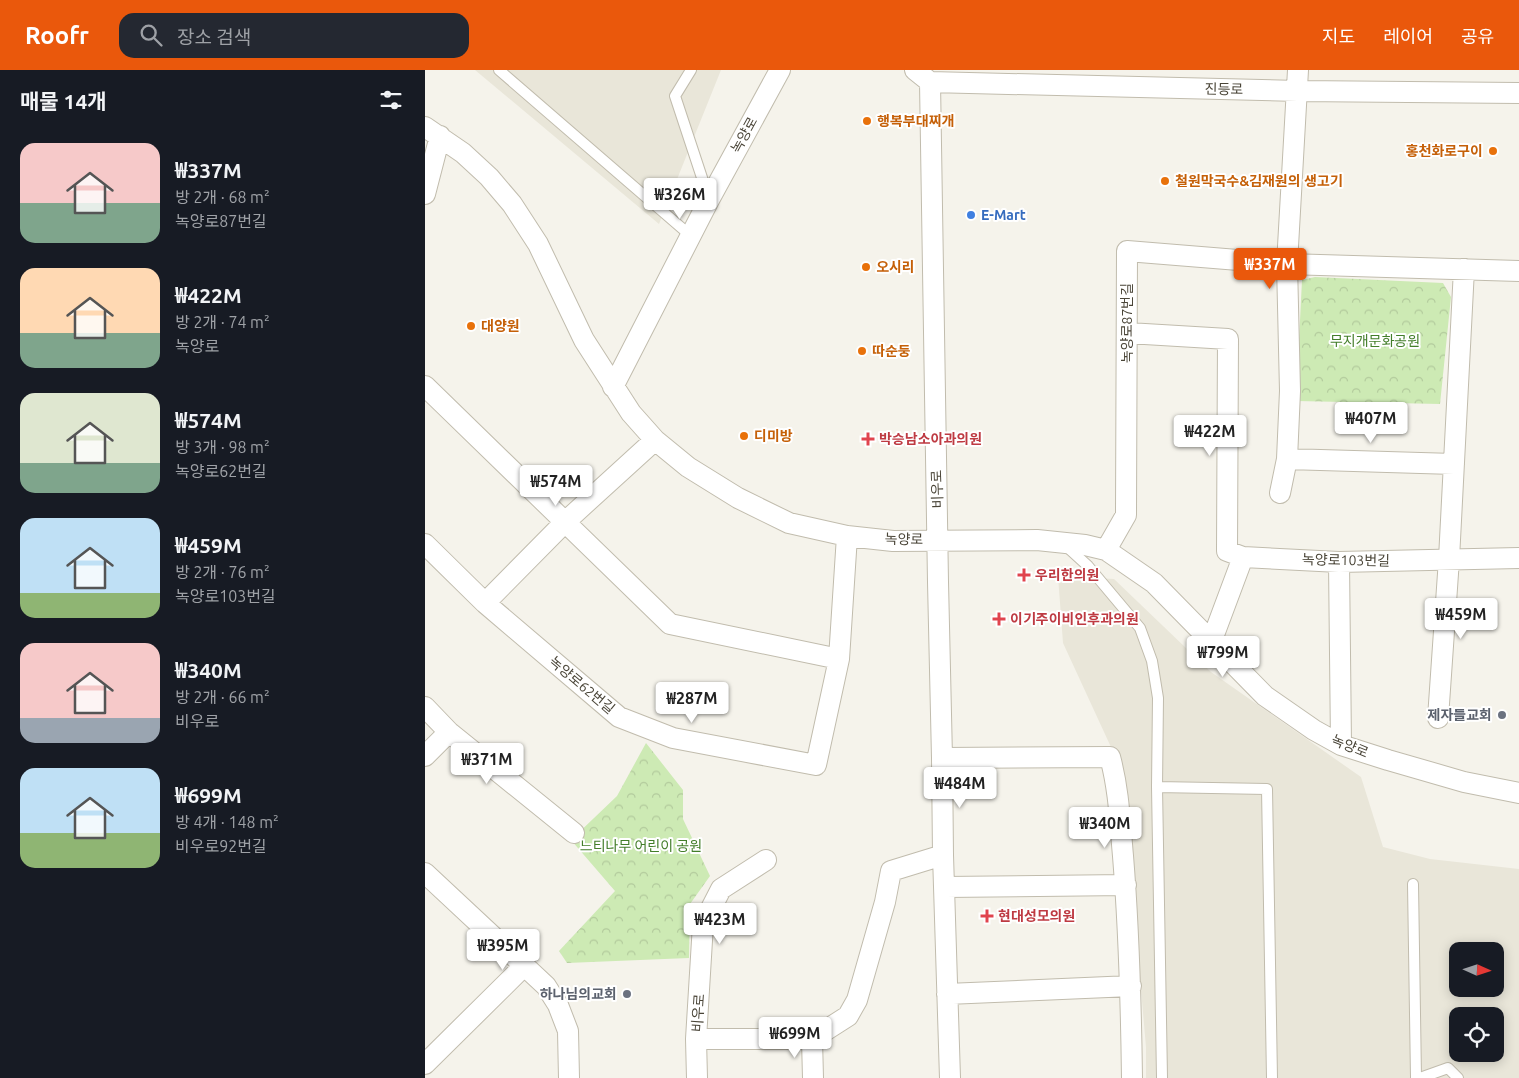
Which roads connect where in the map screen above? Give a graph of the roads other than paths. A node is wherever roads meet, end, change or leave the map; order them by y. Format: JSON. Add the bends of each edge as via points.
{"nodes":[{"id":1,"x":499,"y":70,"type":"edge"},
{"id":2,"x":691,"y":70,"type":"edge"},
{"id":3,"x":779,"y":70,"type":"edge"},
{"id":4,"x":1298,"y":70,"type":"edge"},
{"id":5,"x":923,"y":76,"type":"edge"},
{"id":6,"x":1298,"y":91,"type":"junction"},
{"id":7,"x":1519,"y":93,"type":"edge"},
{"id":8,"x":433,"y":132,"type":"edge"},
{"id":9,"x":425,"y":194,"type":"edge"},
{"id":10,"x":709,"y":200,"type":"junction"},
{"id":11,"x":691,"y":236,"type":"junction"},
{"id":12,"x":1287,"y":264,"type":"junction"},
{"id":13,"x":1464,"y":269,"type":"junction"},
{"id":14,"x":1519,"y":271,"type":"edge"},
{"id":15,"x":1128,"y":333,"type":"junction"},
{"id":16,"x":425,"y":386,"type":"edge"},
{"id":17,"x":613,"y":387,"type":"junction"},
{"id":18,"x":655,"y":440,"type":"junction"},
{"id":19,"x":1287,"y":460,"type":"junction"},
{"id":20,"x":1454,"y":464,"type":"junction"},
{"id":21,"x":1280,"y":493,"type":"dead end"},
{"id":22,"x":565,"y":522,"type":"junction"},
{"id":23,"x":847,"y":536,"type":"junction"},
{"id":24,"x":938,"y":539,"type":"junction"},
{"id":25,"x":1062,"y":542,"type":"junction"},
{"id":26,"x":425,"y":544,"type":"edge"},
{"id":27,"x":1106,"y":550,"type":"junction"},
{"id":28,"x":1243,"y":556,"type":"junction"},
{"id":29,"x":1519,"y":558,"type":"edge"},
{"id":30,"x":1449,"y":559,"type":"junction"},
{"id":31,"x":1339,"y":562,"type":"junction"},
{"id":32,"x":485,"y":603,"type":"junction"},
{"id":33,"x":1212,"y":640,"type":"junction"},
{"id":34,"x":839,"y":659,"type":"junction"},
{"id":35,"x":425,"y":708,"type":"edge"},
{"id":36,"x":1438,"y":718,"type":"dead end"},
{"id":37,"x":449,"y":732,"type":"junction"},
{"id":38,"x":1341,"y":745,"type":"junction"},
{"id":39,"x":425,"y":756,"type":"edge"},
{"id":40,"x":943,"y":758,"type":"junction"},
{"id":41,"x":1157,"y":787,"type":"junction"},
{"id":42,"x":1519,"y":792,"type":"edge"},
{"id":43,"x":574,"y":833,"type":"dead end"},
{"id":44,"x":943,"y":855,"type":"junction"},
{"id":45,"x":766,"y":860,"type":"dead end"},
{"id":46,"x":425,"y":873,"type":"edge"},
{"id":47,"x":1413,"y":884,"type":"dead end"},
{"id":48,"x":1126,"y":885,"type":"junction"},
{"id":49,"x":945,"y":887,"type":"junction"},
{"id":50,"x":524,"y":966,"type":"junction"},
{"id":51,"x":1131,"y":986,"type":"junction"},
{"id":52,"x":947,"y":994,"type":"junction"},
{"id":53,"x":696,"y":1039,"type":"junction"},
{"id":54,"x":812,"y":1040,"type":"junction"},
{"id":55,"x":425,"y":1064,"type":"edge"},
{"id":56,"x":569,"y":1078,"type":"edge"},
{"id":57,"x":697,"y":1078,"type":"edge"},
{"id":58,"x":813,"y":1078,"type":"edge"},
{"id":59,"x":950,"y":1078,"type":"edge"},
{"id":60,"x":1132,"y":1078,"type":"edge"},
{"id":61,"x":1162,"y":1078,"type":"edge"},
{"id":62,"x":1272,"y":1078,"type":"edge"},
{"id":63,"x":1416,"y":1078,"type":"edge"},
{"id":64,"x":1420,"y":1078,"type":"edge"},
{"id":65,"x":1458,"y":1078,"type":"edge"}],
"edges":[{"from":1,"to":11,"type":"lane"},
{"from":2,"to":10,"type":"lane","via":[[675,96]]},
{"from":3,"to":10,"type":"street","name":"녹양로"},
{"from":4,"to":6,"type":"street"},
{"from":5,"to":6,"type":"street","name":"진등로"},
{"from":5,"to":24,"type":"street","name":"비우로"},
{"from":6,"to":7,"type":"street","name":"진등로"},
{"from":6,"to":12,"type":"street"},
{"from":8,"to":9,"type":"street"},
{"from":8,"to":17,"type":"street","name":"녹양로","via":[[463,153],[512,204],[538,244],[584,340]]},
{"from":10,"to":11,"type":"street","name":"녹양로"},
{"from":11,"to":17,"type":"street","name":"녹양로"},
{"from":12,"to":13,"type":"street","name":"녹양로87번길"},
{"from":12,"to":15,"type":"street","name":"녹양로87번길","via":[[1127,251]]},
{"from":12,"to":19,"type":"street","via":[[1290,390]]},
{"from":13,"to":14,"type":"street","name":"녹양로87번길"},
{"from":13,"to":20,"type":"street"},
{"from":15,"to":27,"type":"street","name":"녹양로87번길","via":[[1126,515]]},
{"from":15,"to":28,"type":"street","via":[[1228,339],[1227,551]]},
{"from":16,"to":22,"type":"street"},
{"from":17,"to":18,"type":"street","name":"녹양로"},
{"from":18,"to":22,"type":"street"},
{"from":18,"to":23,"type":"street","name":"녹양로","via":[[688,467],[738,498],[789,523]]},
{"from":19,"to":20,"type":"street"},
{"from":19,"to":21,"type":"street"},
{"from":20,"to":30,"type":"street"},
{"from":22,"to":32,"type":"street"},
{"from":22,"to":34,"type":"street","via":[[670,624]]},
{"from":23,"to":24,"type":"street","name":"녹양로","via":[[893,541]]},
{"from":23,"to":34,"type":"street","name":"녹양로62번길"},
{"from":24,"to":25,"type":"street","name":"녹양로"},
{"from":24,"to":40,"type":"street","name":"비우로"},
{"from":25,"to":27,"type":"street","name":"녹양로"},
{"from":25,"to":41,"type":"lane","via":[[1088,566],[1139,628],[1152,660],[1158,698]]},
{"from":26,"to":32,"type":"street","name":"녹양로62번길"},
{"from":27,"to":33,"type":"street","name":"녹양로","via":[[1154,583]]},
{"from":28,"to":31,"type":"street","name":"녹양로103번길"},
{"from":28,"to":33,"type":"street"},
{"from":29,"to":30,"type":"street","name":"녹양로103번길"},
{"from":30,"to":31,"type":"street","name":"녹양로103번길"},
{"from":30,"to":36,"type":"street"},
{"from":31,"to":38,"type":"street"},
{"from":32,"to":34,"type":"street","name":"녹양로62번길","via":[[619,717],[673,738],[816,765]]},
{"from":33,"to":38,"type":"street","name":"녹양로","via":[[1265,696]]},
{"from":35,"to":37,"type":"street"},
{"from":37,"to":39,"type":"street"},
{"from":37,"to":43,"type":"street"},
{"from":38,"to":42,"type":"street","name":"녹양로","via":[[1464,782]]},
{"from":40,"to":44,"type":"street","name":"비우로"},
{"from":40,"to":48,"type":"street","via":[[1110,757],[1117,782]]},
{"from":41,"to":61,"type":"lane"},
{"from":41,"to":62,"type":"lane","via":[[1267,789]]},
{"from":44,"to":49,"type":"street","name":"비우로"},
{"from":44,"to":54,"type":"street","via":[[891,871],[857,1000],[848,1016]]},
{"from":45,"to":53,"type":"street","name":"비우로","via":[[721,889],[703,924]]},
{"from":46,"to":50,"type":"street"},
{"from":47,"to":63,"type":"lane"},
{"from":48,"to":49,"type":"street"},
{"from":48,"to":51,"type":"street"},
{"from":49,"to":52,"type":"street","name":"비우로"},
{"from":50,"to":55,"type":"street"},
{"from":50,"to":56,"type":"street","via":[[546,986],[558,1005],[568,1031]]},
{"from":51,"to":52,"type":"street"},
{"from":51,"to":60,"type":"street"},
{"from":52,"to":59,"type":"street","name":"비우로"},
{"from":53,"to":54,"type":"street","name":"비우로"},
{"from":53,"to":57,"type":"street"},
{"from":54,"to":58,"type":"street"},
{"from":64,"to":65,"type":"lane","via":[[1448,1068]]}]}
